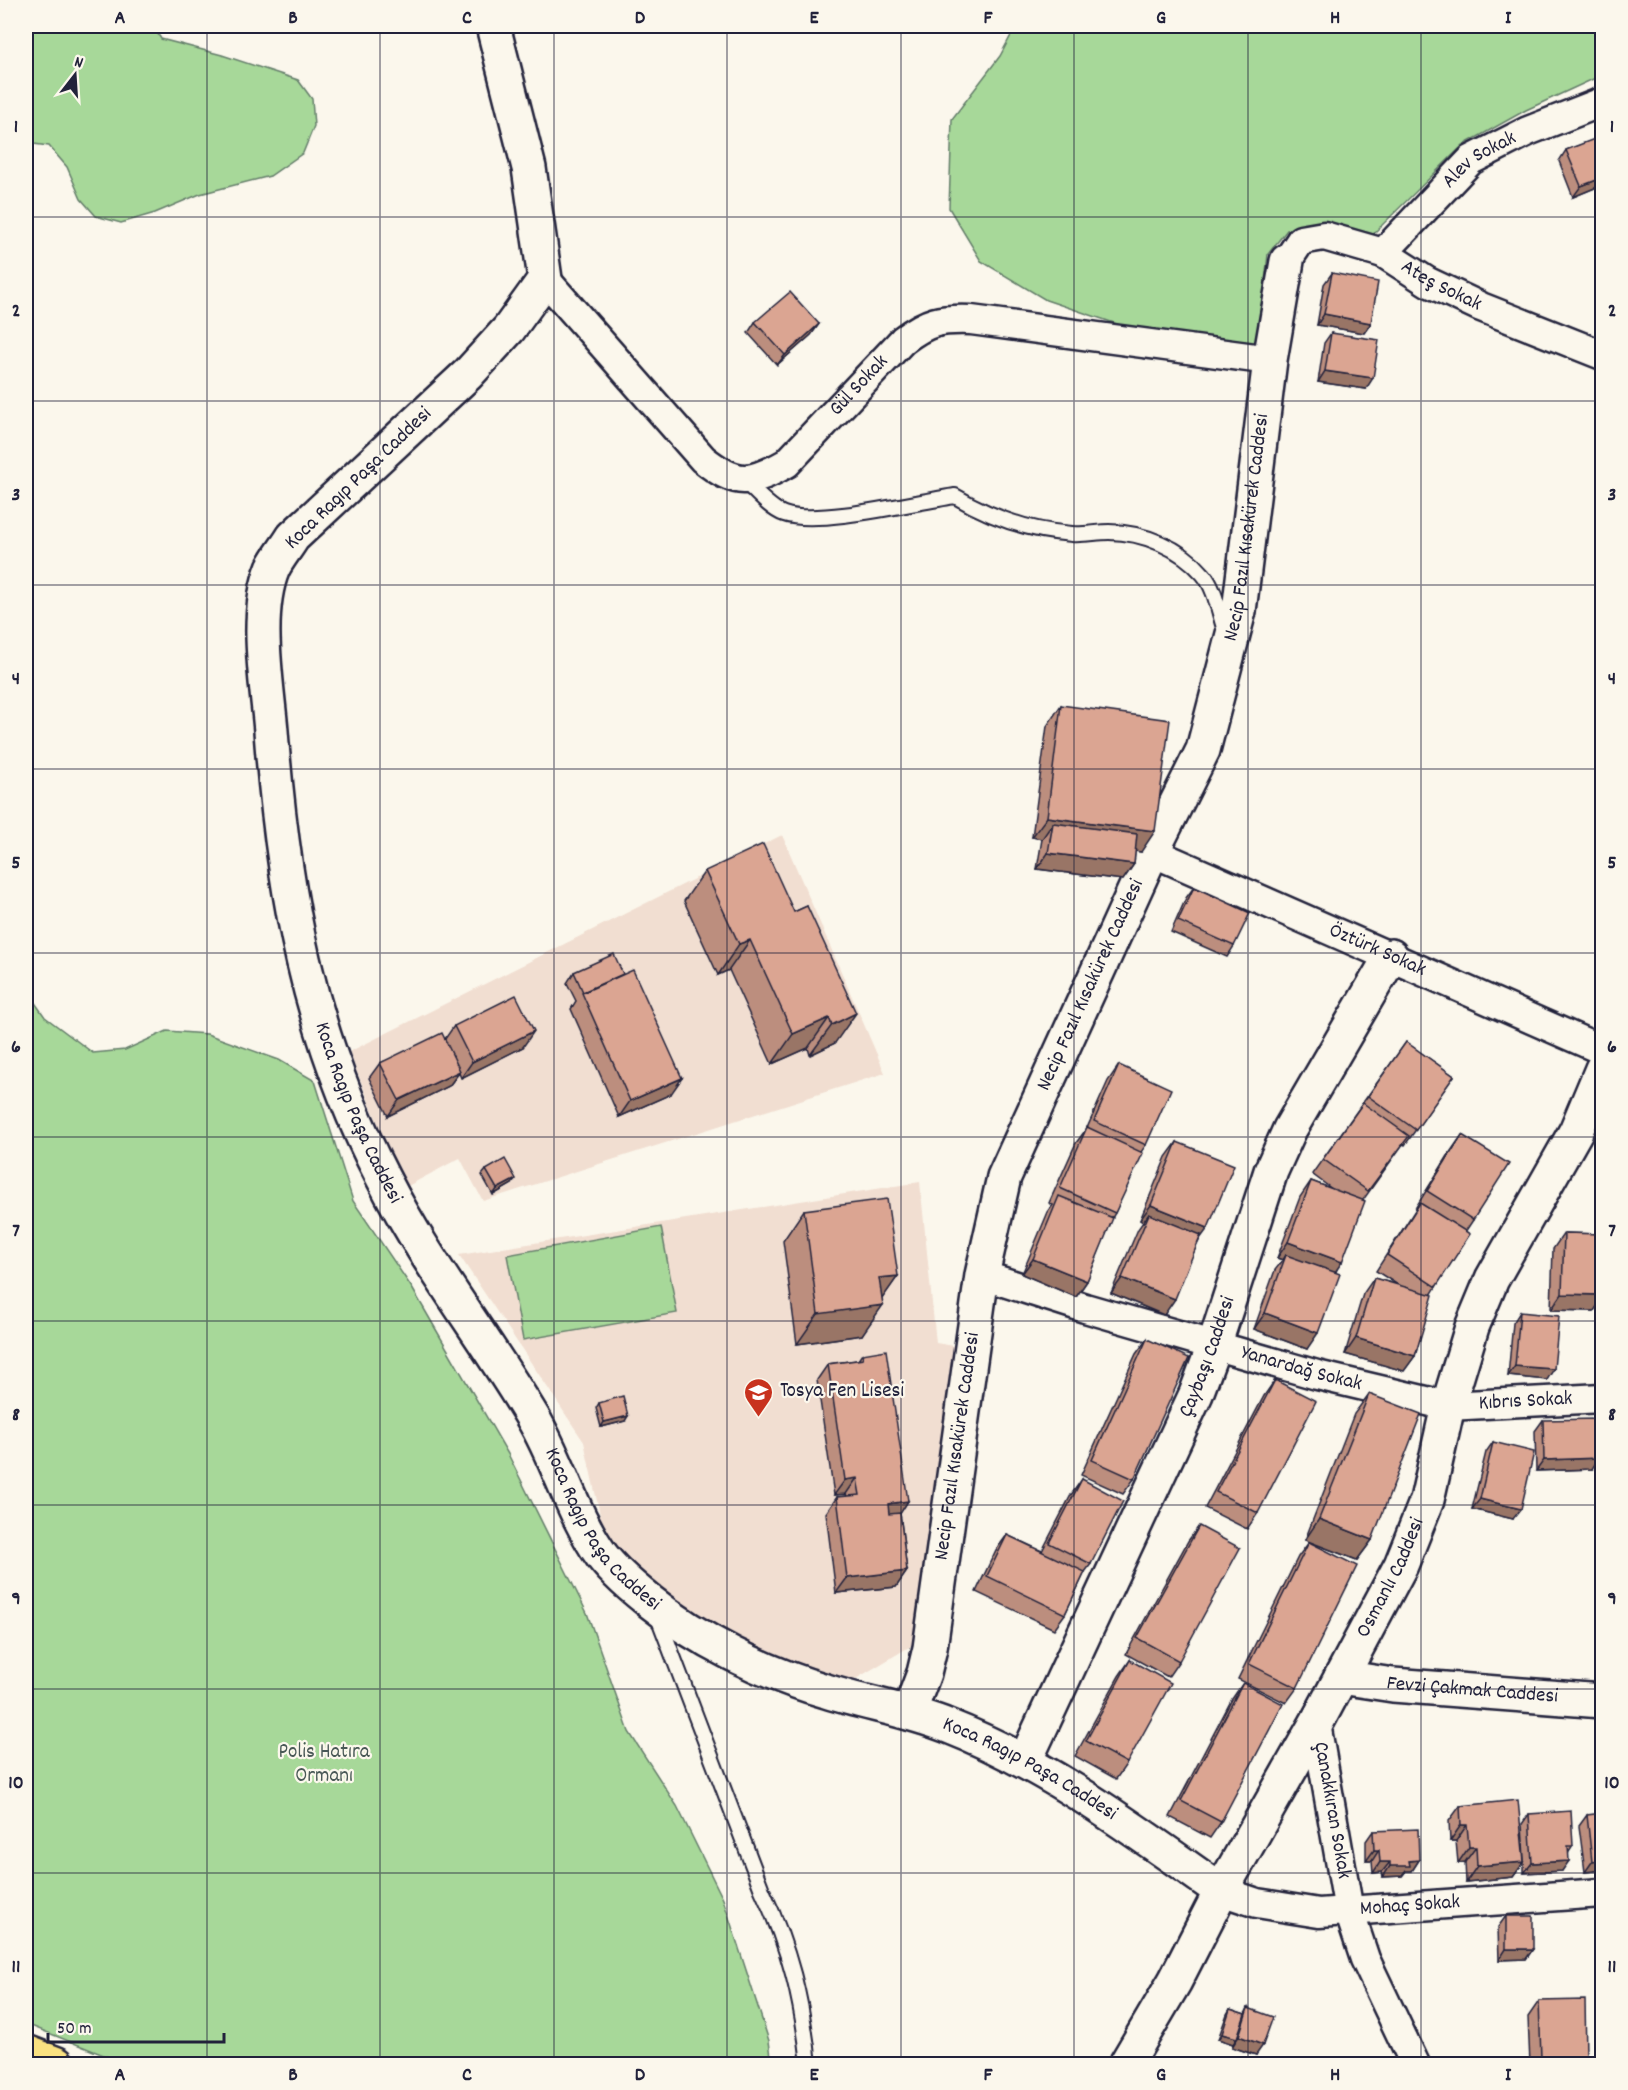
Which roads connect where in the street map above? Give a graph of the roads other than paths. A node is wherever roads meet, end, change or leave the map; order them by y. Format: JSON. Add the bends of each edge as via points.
{"nodes":[{"id":1,"x":493,"y":26,"type":"edge"},
{"id":2,"x":1602,"y":102,"type":"edge"},
{"id":3,"x":1383,"y":253,"type":"junction"},
{"id":4,"x":1287,"y":261,"type":"joint"},
{"id":5,"x":545,"y":279,"type":"junction"},
{"id":6,"x":1602,"y":355,"type":"edge"},
{"id":7,"x":1270,"y":360,"type":"junction"},
{"id":8,"x":742,"y":480,"type":"junction"},
{"id":9,"x":1230,"y":646,"type":"junction"},
{"id":10,"x":1152,"y":852,"type":"junction"},
{"id":11,"x":1391,"y":956,"type":"junction"},
{"id":12,"x":1602,"y":1050,"type":"edge"},
{"id":13,"x":1602,"y":1069,"type":"edge"},
{"id":14,"x":982,"y":1275,"type":"junction"},
{"id":15,"x":1215,"y":1346,"type":"junction"},
{"id":16,"x":1602,"y":1398,"type":"edge"},
{"id":17,"x":1448,"y":1407,"type":"junction"},
{"id":18,"x":653,"y":1604,"type":"junction"},
{"id":19,"x":1341,"y":1677,"type":"junction"},
{"id":20,"x":1602,"y":1701,"type":"edge"},
{"id":21,"x":909,"y":1713,"type":"junction"},
{"id":22,"x":1316,"y":1724,"type":"junction"},
{"id":23,"x":1024,"y":1761,"type":"junction"},
{"id":24,"x":1221,"y":1891,"type":"junction"},
{"id":25,"x":1602,"y":1893,"type":"edge"},
{"id":26,"x":1349,"y":1911,"type":"junction"},
{"id":27,"x":26,"y":2052,"type":"edge"},
{"id":28,"x":57,"y":2064,"type":"edge"},
{"id":29,"x":809,"y":2064,"type":"edge"},
{"id":30,"x":1126,"y":2064,"type":"edge"},
{"id":31,"x":1415,"y":2064,"type":"edge"}],
"edges":[{"from":1,"to":5,"type":"street","via":[[529,168]]},
{"from":2,"to":3,"type":"street","name":"Alev Sokak","via":[[1528,131],[1471,160]]},
{"from":3,"to":4,"type":"street","name":"Ateş Sokak","via":[[1324,236],[1301,240]]},
{"from":3,"to":6,"type":"street","name":"Ateş Sokak","via":[[1428,282],[1481,307]]},
{"from":4,"to":7,"type":"street","name":"Necip Fazıl Kısakürek Caddesi"},
{"from":5,"to":8,"type":"street","via":[[703,459],[723,475]]},
{"from":5,"to":18,"type":"street","name":"Koca Ragıp Paşa Caddesi","via":[[509,329],[468,374],[293,537],[273,568],[266,600],[264,641],[278,826],[293,918],[315,1014],[370,1151],[427,1258],[535,1422],[573,1505],[598,1548],[624,1579]]},
{"from":7,"to":8,"type":"street","name":"Gül Sokak","via":[[971,320],[925,323],[903,340],[787,463],[765,475]]},
{"from":7,"to":9,"type":"street","name":"Necip Fazıl Kısakürek Caddesi","via":[[1239,611]]},
{"from":8,"to":9,"type":"lane","via":[[782,513],[802,518],[955,496],[983,513],[1044,530],[1146,537],[1187,558],[1204,575]]},
{"from":9,"to":10,"type":"street","name":"Necip Fazıl Kısakürek Caddesi","via":[[1203,750]]},
{"from":10,"to":11,"type":"street","name":"Öztürk Sokak"},
{"from":10,"to":14,"type":"street","name":"Necip Fazıl Kısakürek Caddesi","via":[[1004,1177]]},
{"from":11,"to":12,"type":"street","name":"Öztürk Sokak"},
{"from":11,"to":15,"type":"street","name":"Çaybaşı Caddesi","via":[[1290,1129]]},
{"from":13,"to":17,"type":"street","name":"Osmanlı Caddesi","via":[[1571,1139],[1492,1279],[1472,1327]]},
{"from":14,"to":15,"type":"street","name":"Yanardağ Sokak"},
{"from":14,"to":21,"type":"street","name":"Necip Fazıl Kısakürek Caddesi","via":[[930,1648]]},
{"from":15,"to":17,"type":"street","name":"Yanardağ Sokak"},
{"from":15,"to":23,"type":"street","name":"Çaybaşı Caddesi"},
{"from":16,"to":17,"type":"street","name":"Kıbrıs Sokak"},
{"from":17,"to":19,"type":"street","name":"Osmanlı Caddesi","via":[[1417,1530]]},
{"from":18,"to":21,"type":"street","name":"Koca Ragıp Paşa Caddesi","via":[[697,1633],[779,1675]]},
{"from":18,"to":29,"type":"lane","via":[[784,1938],[796,1980]]},
{"from":19,"to":20,"type":"street","name":"Fevzi Çakmak Caddesi","via":[[1393,1685]]},
{"from":19,"to":22,"type":"street","name":"Osmanlı Caddesi"},
{"from":21,"to":23,"type":"street","name":"Koca Ragıp Paşa Caddesi"},
{"from":22,"to":24,"type":"street","name":"Osmanlı Caddesi"},
{"from":22,"to":26,"type":"street","name":"Çanakkıran Sokak"},
{"from":23,"to":24,"type":"street","name":"Koca Ragıp Paşa Caddesi","via":[[1115,1817]]},
{"from":24,"to":26,"type":"street","name":"Mohaç Sokak","via":[[1288,1910]]},
{"from":24,"to":30,"type":"street","name":"Osmanlı Caddesi"},
{"from":25,"to":26,"type":"street","name":"Mohaç Sokak"},
{"from":26,"to":31,"type":"street","name":"Çanakkıran Sokak","via":[[1365,1959]]},
{"from":27,"to":28,"type":"highway"}]}
